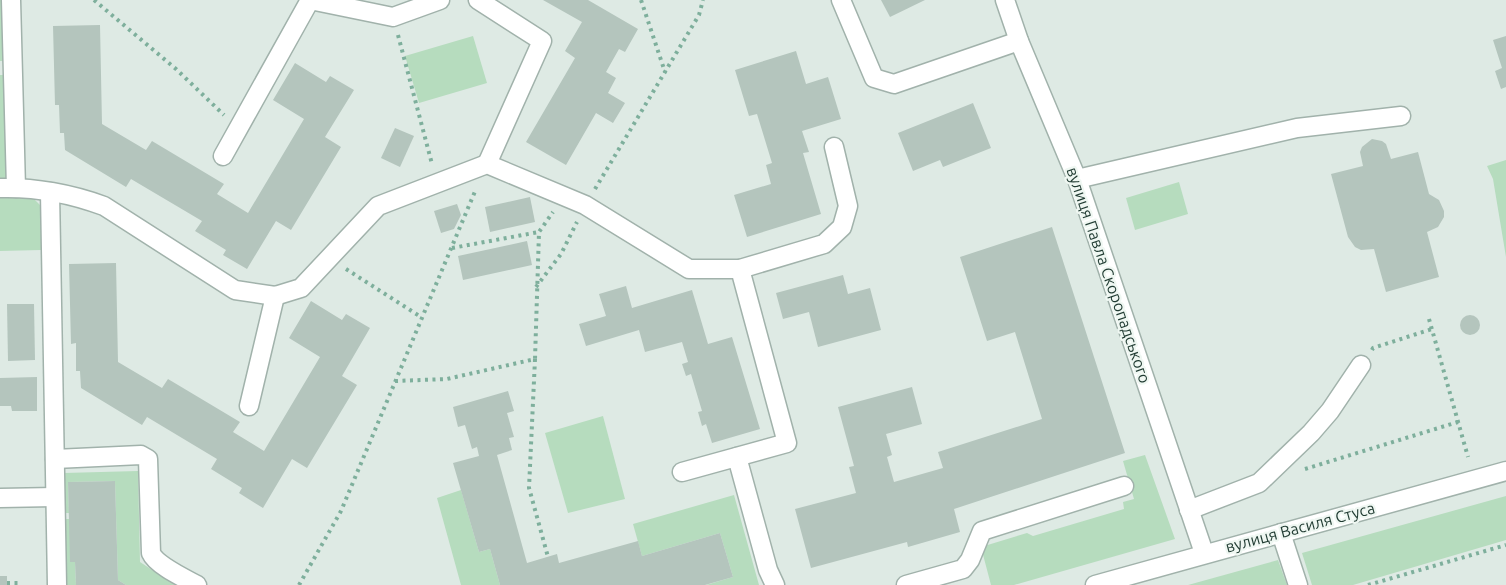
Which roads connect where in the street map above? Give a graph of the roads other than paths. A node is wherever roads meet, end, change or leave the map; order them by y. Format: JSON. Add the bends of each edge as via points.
{"nodes":[{"id":1,"x":11,"y":0,"type":"edge"},
{"id":2,"x":310,"y":0,"type":"edge"},
{"id":3,"x":440,"y":0,"type":"edge"},
{"id":4,"x":478,"y":0,"type":"edge"},
{"id":5,"x":841,"y":0,"type":"edge"},
{"id":6,"x":1005,"y":0,"type":"edge"},
{"id":7,"x":1018,"y":41,"type":"junction"},
{"id":8,"x":1401,"y":116,"type":"dead end"},
{"id":9,"x":834,"y":147,"type":"dead end"},
{"id":10,"x":223,"y":156,"type":"dead end"},
{"id":11,"x":487,"y":164,"type":"junction"},
{"id":12,"x":1077,"y":178,"type":"junction"},
{"id":13,"x":8,"y":188,"type":"edge"},
{"id":14,"x":50,"y":192,"type":"junction"},
{"id":15,"x":740,"y":269,"type":"junction"},
{"id":16,"x":276,"y":296,"type":"junction"},
{"id":17,"x":1362,"y":365,"type":"dead end"},
{"id":18,"x":249,"y":406,"type":"dead end"},
{"id":19,"x":737,"y":457,"type":"junction"},
{"id":20,"x":55,"y":459,"type":"junction"},
{"id":21,"x":1506,"y":471,"type":"edge"},
{"id":22,"x":682,"y":472,"type":"dead end"},
{"id":23,"x":1124,"y":486,"type":"dead end"},
{"id":24,"x":55,"y":497,"type":"junction"},
{"id":25,"x":0,"y":498,"type":"edge"},
{"id":26,"x":1190,"y":510,"type":"junction"},
{"id":27,"x":1281,"y":533,"type":"junction"},
{"id":28,"x":1204,"y":554,"type":"junction"},
{"id":29,"x":57,"y":585,"type":"edge"},
{"id":30,"x":196,"y":585,"type":"edge"},
{"id":31,"x":775,"y":585,"type":"edge"},
{"id":32,"x":906,"y":585,"type":"edge"},
{"id":33,"x":1095,"y":585,"type":"edge"},
{"id":34,"x":1298,"y":585,"type":"edge"}],
"edges":[{"from":1,"to":13,"type":"street"},
{"from":2,"to":3,"type":"street","via":[[393,17]]},
{"from":2,"to":10,"type":"street"},
{"from":4,"to":11,"type":"street","via":[[542,41]]},
{"from":5,"to":7,"type":"street","via":[[874,78],[894,84]]},
{"from":6,"to":7,"type":"street","name":"вулиця Павла Скоропадського"},
{"from":7,"to":12,"type":"street","name":"вулиця Павла Скоропадського"},
{"from":8,"to":12,"type":"street","via":[[1297,128]]},
{"from":9,"to":15,"type":"street","via":[[848,206],[842,227],[824,244]]},
{"from":11,"to":15,"type":"street","via":[[585,205],[689,269]]},
{"from":11,"to":16,"type":"street","via":[[378,206],[301,288]]},
{"from":12,"to":26,"type":"street","name":"вулиця Павла Скоропадського"},
{"from":13,"to":14,"type":"street"},
{"from":14,"to":16,"type":"street","via":[[104,206],[234,290]]},
{"from":14,"to":20,"type":"street"},
{"from":15,"to":19,"type":"street","via":[[787,443]]},
{"from":16,"to":18,"type":"street"},
{"from":17,"to":26,"type":"street","via":[[1311,433],[1259,483]]},
{"from":19,"to":22,"type":"street"},
{"from":19,"to":31,"type":"street"},
{"from":20,"to":24,"type":"street"},
{"from":20,"to":30,"type":"street","via":[[148,459],[152,557]]},
{"from":21,"to":27,"type":"street","name":"вулиця Василя Стуса"},
{"from":23,"to":32,"type":"street","via":[[982,531],[963,569]]},
{"from":24,"to":25,"type":"street"},
{"from":24,"to":29,"type":"street"},
{"from":26,"to":28,"type":"street","name":"вулиця Павла Скоропадського"},
{"from":27,"to":28,"type":"street","name":"вулиця Василя Стуса"},
{"from":27,"to":34,"type":"street"},
{"from":28,"to":33,"type":"street","name":"вулиця Василя Стуса"}]}
